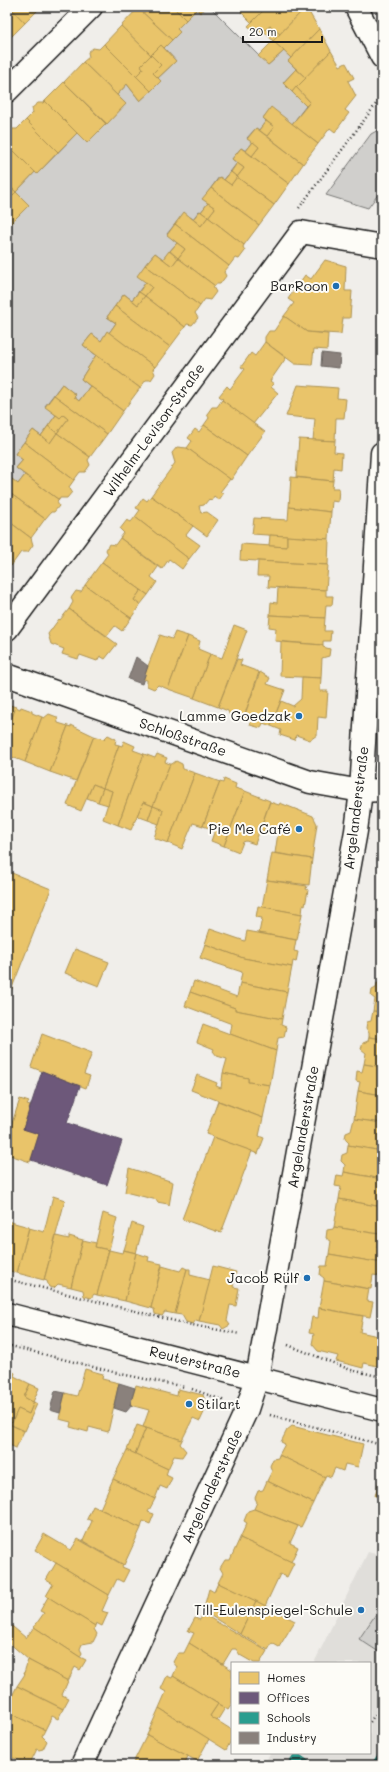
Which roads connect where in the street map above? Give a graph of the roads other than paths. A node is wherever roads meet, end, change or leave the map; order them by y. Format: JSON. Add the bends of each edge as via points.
{"nodes":[{"id":1,"x":91,"y":7,"type":"edge"},
{"id":2,"x":356,"y":7,"type":"edge"},
{"id":3,"x":382,"y":57,"type":"edge"},
{"id":4,"x":7,"y":91,"type":"edge"},
{"id":5,"x":382,"y":246,"type":"edge"},
{"id":6,"x":382,"y":453,"type":"edge"},
{"id":7,"x":7,"y":629,"type":"edge"},
{"id":8,"x":7,"y":675,"type":"edge"},
{"id":9,"x":372,"y":791,"type":"edge"},
{"id":10,"x":7,"y":1314,"type":"edge"},
{"id":11,"x":257,"y":1378,"type":"junction"},
{"id":12,"x":382,"y":1410,"type":"edge"},
{"id":13,"x":82,"y":1765,"type":"edge"}],
"edges":[{"from":1,"to":4,"type":"street"},
{"from":2,"to":3,"type":"street"},
{"from":5,"to":7,"type":"street","name":"Wilhelm-Levison-Straße","via":[[301,232]]},
{"from":6,"to":9,"type":"street","name":"Argelanderstraße"},
{"from":8,"to":9,"type":"street","name":"Schloßstraße","via":[[310,782]]},
{"from":9,"to":11,"type":"street","name":"Argelanderstraße","via":[[356,831]]},
{"from":10,"to":11,"type":"street","name":"Reuterstraße"},
{"from":11,"to":12,"type":"street","name":"Reuterstraße"},
{"from":11,"to":13,"type":"street","name":"Argelanderstraße","via":[[247,1408]]}]}
